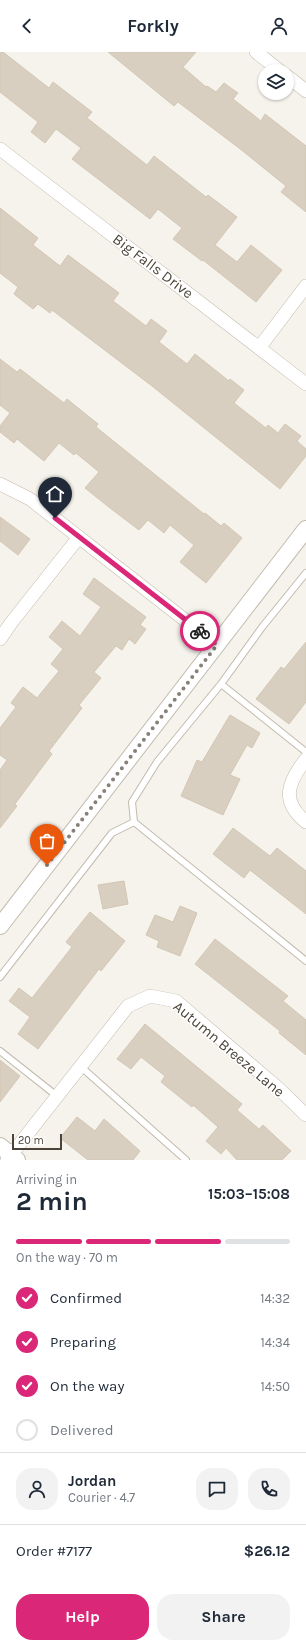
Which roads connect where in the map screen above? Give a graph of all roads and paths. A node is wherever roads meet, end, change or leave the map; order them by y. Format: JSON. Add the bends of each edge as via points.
{"nodes":[{"id":1,"x":256,"y":52,"type":"edge"},
{"id":2,"x":271,"y":64,"type":"edge"},
{"id":3,"x":294,"y":82,"type":"edge"},
{"id":4,"x":306,"y":91,"type":"edge"},
{"id":5,"x":0,"y":149,"type":"edge"},
{"id":6,"x":306,"y":286,"type":"edge"},
{"id":7,"x":259,"y":348,"type":"junction"},
{"id":8,"x":306,"y":384,"type":"edge"},
{"id":9,"x":0,"y":484,"type":"edge"},
{"id":10,"x":306,"y":529,"type":"edge"},
{"id":11,"x":79,"y":537,"type":"junction"},
{"id":12,"x":306,"y":573,"type":"edge"},
{"id":13,"x":0,"y":639,"type":"edge"},
{"id":14,"x":217,"y":645,"type":"junction"},
{"id":15,"x":221,"y":684,"type":"junction"},
{"id":16,"x":306,"y":752,"type":"edge"},
{"id":17,"x":306,"y":759,"type":"edge"},
{"id":18,"x":134,"y":822,"type":"junction"},
{"id":19,"x":306,"y":822,"type":"edge"},
{"id":20,"x":0,"y":926,"type":"edge"},
{"id":21,"x":306,"y":961,"type":"edge"},
{"id":22,"x":0,"y":977,"type":"edge"},
{"id":23,"x":0,"y":1051,"type":"edge"},
{"id":24,"x":80,"y":1066,"type":"junction"},
{"id":25,"x":57,"y":1096,"type":"junction"},
{"id":26,"x":306,"y":1115,"type":"edge"},
{"id":27,"x":9,"y":1155,"type":"edge"},
{"id":28,"x":186,"y":1160,"type":"edge"}],
"edges":[{"from":1,"to":2,"type":"street"},
{"from":3,"to":4,"type":"street"},
{"from":5,"to":7,"type":"street","name":"Big Falls Drive"},
{"from":6,"to":7,"type":"street"},
{"from":7,"to":8,"type":"street","name":"Big Falls Drive"},
{"from":9,"to":11,"type":"street","via":[[30,499]]},
{"from":10,"to":14,"type":"street"},
{"from":11,"to":13,"type":"street"},
{"from":11,"to":14,"type":"street"},
{"from":12,"to":15,"type":"lane"},
{"from":14,"to":20,"type":"street"},
{"from":15,"to":16,"type":"lane"},
{"from":15,"to":18,"type":"lane","via":[[157,762],[132,802]]},
{"from":17,"to":19,"type":"street","via":[[292,778],[288,791],[297,814]]},
{"from":18,"to":21,"type":"lane"},
{"from":18,"to":22,"type":"lane","via":[[112,833]]},
{"from":23,"to":25,"type":"lane"},
{"from":24,"to":25,"type":"street","name":"Autumn Breeze Lane"},
{"from":24,"to":26,"type":"street","name":"Autumn Breeze Lane","via":[[128,1006],[155,996],[176,1001]]},
{"from":24,"to":28,"type":"lane"},
{"from":25,"to":27,"type":"street","name":"Autumn Breeze Lane"}]}
